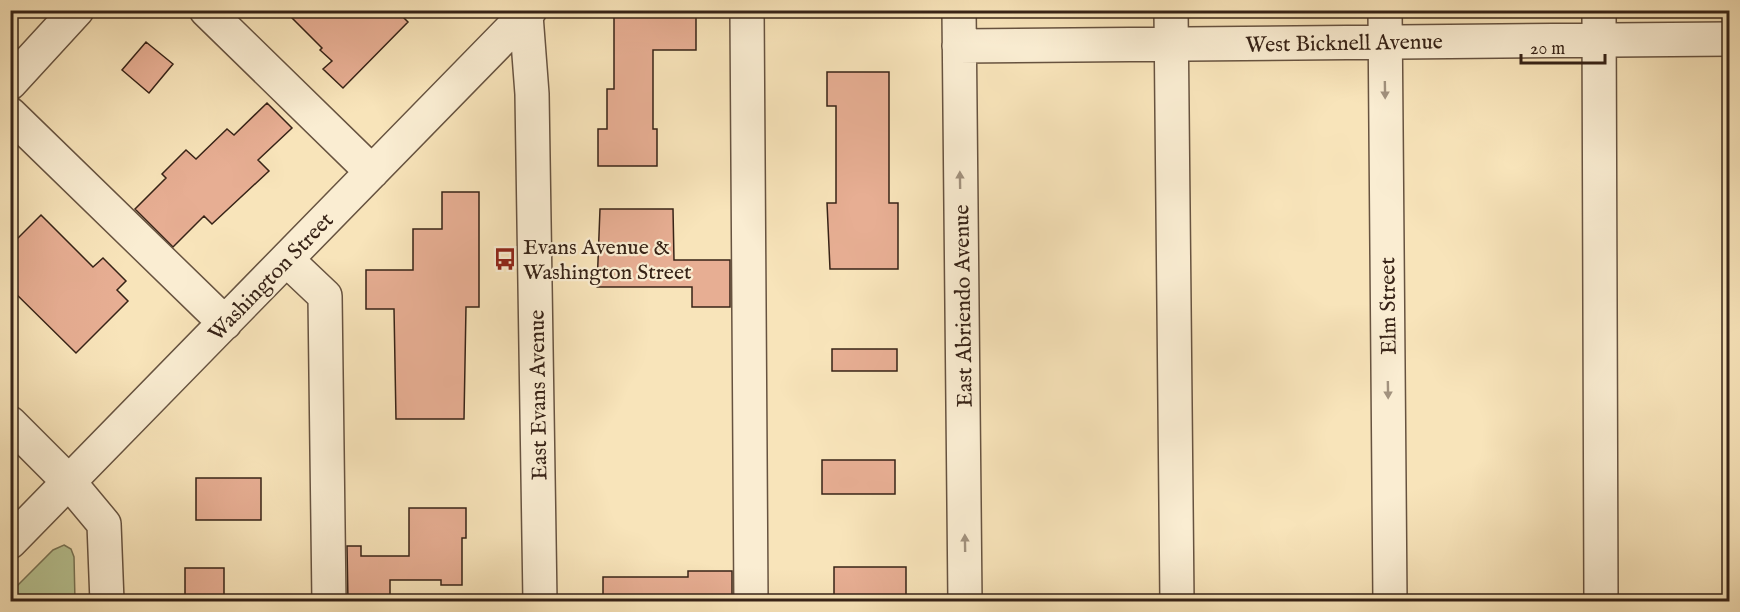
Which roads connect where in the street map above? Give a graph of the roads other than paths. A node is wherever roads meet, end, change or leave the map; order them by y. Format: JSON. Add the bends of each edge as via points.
{"nodes":[{"id":1,"x":77,"y":10,"type":"edge"},
{"id":2,"x":206,"y":10,"type":"edge"},
{"id":3,"x":747,"y":10,"type":"edge"},
{"id":4,"x":958,"y":10,"type":"edge"},
{"id":5,"x":1171,"y":10,"type":"edge"},
{"id":6,"x":526,"y":12,"type":"edge"},
{"id":7,"x":1599,"y":25,"type":"edge"},
{"id":8,"x":1385,"y":26,"type":"edge"},
{"id":9,"x":1730,"y":39,"type":"edge"},
{"id":10,"x":1171,"y":44,"type":"junction"},
{"id":11,"x":959,"y":46,"type":"junction"},
{"id":12,"x":10,"y":83,"type":"edge"},
{"id":13,"x":10,"y":114,"type":"edge"},
{"id":14,"x":372,"y":172,"type":"junction"},
{"id":15,"x":287,"y":260,"type":"junction"},
{"id":16,"x":225,"y":323,"type":"junction"},
{"id":17,"x":10,"y":423,"type":"edge"},
{"id":18,"x":69,"y":482,"type":"junction"},
{"id":19,"x":10,"y":542,"type":"edge"},
{"id":20,"x":107,"y":602,"type":"edge"},
{"id":21,"x":329,"y":602,"type":"edge"},
{"id":22,"x":540,"y":602,"type":"edge"},
{"id":23,"x":751,"y":602,"type":"edge"},
{"id":24,"x":965,"y":602,"type":"edge"},
{"id":25,"x":1178,"y":602,"type":"edge"},
{"id":26,"x":1390,"y":602,"type":"edge"},
{"id":27,"x":1601,"y":602,"type":"edge"}],
"edges":[{"from":1,"to":12,"type":"street"},
{"from":2,"to":14,"type":"street"},
{"from":3,"to":23,"type":"street"},
{"from":4,"to":11,"type":"street","name":"East Abriendo Avenue"},
{"from":5,"to":10,"type":"street"},
{"from":6,"to":14,"type":"street","name":"Washington Street"},
{"from":6,"to":22,"type":"street","name":"East Evans Avenue","via":[[532,94]]},
{"from":7,"to":8,"type":"street","name":"West Bicknell Avenue"},
{"from":7,"to":9,"type":"street","name":"West Bicknell Avenue"},
{"from":7,"to":27,"type":"street"},
{"from":8,"to":10,"type":"street","name":"West Bicknell Avenue"},
{"from":8,"to":26,"type":"street","name":"Elm Street","one_way":true},
{"from":10,"to":11,"type":"street","name":"West Bicknell Avenue"},
{"from":10,"to":25,"type":"street"},
{"from":24,"to":11,"type":"street","name":"East Abriendo Avenue","one_way":true},
{"from":13,"to":16,"type":"street"},
{"from":14,"to":15,"type":"street","name":"Washington Street"},
{"from":15,"to":16,"type":"street","name":"Washington Street"},
{"from":15,"to":21,"type":"street","via":[[325,296]]},
{"from":16,"to":18,"type":"street","name":"Washington Street"},
{"from":17,"to":18,"type":"street"},
{"from":18,"to":19,"type":"street","name":"Washington Street"},
{"from":18,"to":20,"type":"street","via":[[104,524]]}]}
